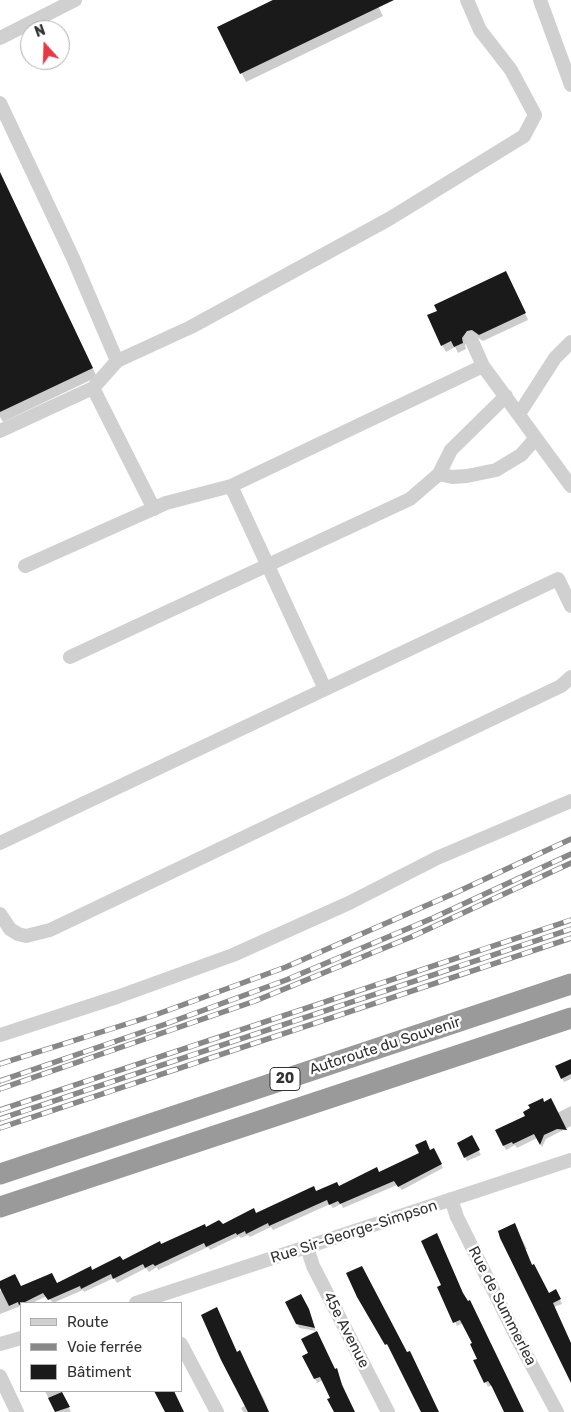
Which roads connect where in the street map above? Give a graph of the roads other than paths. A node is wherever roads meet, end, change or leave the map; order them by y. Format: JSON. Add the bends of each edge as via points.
{"nodes":[{"id":1,"x":74,"y":0,"type":"edge"},
{"id":2,"x":467,"y":0,"type":"edge"},
{"id":3,"x":540,"y":0,"type":"edge"},
{"id":4,"x":0,"y":38,"type":"edge"},
{"id":5,"x":571,"y":84,"type":"edge"},
{"id":6,"x":0,"y":103,"type":"edge"},
{"id":7,"x":470,"y":339,"type":"dead end"},
{"id":8,"x":571,"y":342,"type":"edge"},
{"id":9,"x":117,"y":361,"type":"junction"},
{"id":10,"x":484,"y":366,"type":"junction"},
{"id":11,"x":93,"y":388,"type":"junction"},
{"id":12,"x":506,"y":396,"type":"junction"},
{"id":13,"x":519,"y":414,"type":"junction"},
{"id":14,"x":0,"y":431,"type":"edge"},
{"id":15,"x":536,"y":438,"type":"junction"},
{"id":16,"x":439,"y":474,"type":"junction"},
{"id":17,"x":231,"y":486,"type":"junction"},
{"id":18,"x":571,"y":486,"type":"edge"},
{"id":19,"x":154,"y":509,"type":"junction"},
{"id":20,"x":25,"y":566,"type":"dead end"},
{"id":21,"x":268,"y":566,"type":"junction"},
{"id":22,"x":571,"y":606,"type":"edge"},
{"id":23,"x":70,"y":657,"type":"dead end"},
{"id":24,"x":571,"y":677,"type":"edge"},
{"id":25,"x":326,"y":689,"type":"junction"},
{"id":26,"x":571,"y":801,"type":"edge"},
{"id":27,"x":0,"y":843,"type":"edge"},
{"id":28,"x":0,"y":914,"type":"edge"},
{"id":29,"x":571,"y":984,"type":"edge"},
{"id":30,"x":571,"y":1018,"type":"edge"},
{"id":31,"x":0,"y":1035,"type":"edge"},
{"id":32,"x":571,"y":1160,"type":"edge"},
{"id":33,"x":0,"y":1174,"type":"edge"},
{"id":34,"x":451,"y":1199,"type":"junction"},
{"id":35,"x":0,"y":1207,"type":"edge"},
{"id":36,"x":307,"y":1248,"type":"junction"},
{"id":37,"x":162,"y":1299,"type":"edge"},
{"id":38,"x":142,"y":1302,"type":"edge"},
{"id":39,"x":20,"y":1338,"type":"edge"},
{"id":40,"x":0,"y":1344,"type":"edge"},
{"id":41,"x":182,"y":1346,"type":"edge"},
{"id":42,"x":0,"y":1376,"type":"edge"},
{"id":43,"x":17,"y":1412,"type":"edge"},
{"id":44,"x":217,"y":1412,"type":"edge"},
{"id":45,"x":388,"y":1412,"type":"edge"},
{"id":46,"x":556,"y":1412,"type":"edge"}],
"edges":[{"from":1,"to":4,"type":"street"},
{"from":2,"to":9,"type":"street","via":[[480,30],[511,70],[535,115],[524,136],[390,219],[191,327]]},
{"from":3,"to":5,"type":"street"},
{"from":6,"to":9,"type":"street"},
{"from":7,"to":10,"type":"street"},
{"from":8,"to":13,"type":"street","via":[[555,358]]},
{"from":9,"to":11,"type":"street"},
{"from":10,"to":12,"type":"street"},
{"from":10,"to":17,"type":"street"},
{"from":11,"to":14,"type":"street"},
{"from":11,"to":19,"type":"street"},
{"from":12,"to":13,"type":"street"},
{"from":12,"to":16,"type":"street","via":[[451,450]]},
{"from":13,"to":15,"type":"street"},
{"from":15,"to":16,"type":"street","via":[[521,455],[496,470],[467,476]]},
{"from":15,"to":18,"type":"street"},
{"from":16,"to":21,"type":"street","via":[[410,499]]},
{"from":17,"to":19,"type":"street"},
{"from":17,"to":21,"type":"street"},
{"from":19,"to":20,"type":"street"},
{"from":21,"to":23,"type":"street"},
{"from":21,"to":25,"type":"street"},
{"from":22,"to":25,"type":"street","via":[[558,579]]},
{"from":24,"to":28,"type":"street","via":[[561,686],[50,930],[26,936],[18,934],[10,929]]},
{"from":25,"to":27,"type":"street"},
{"from":26,"to":31,"type":"street","via":[[437,858],[349,903],[232,955]]},
{"from":29,"to":33,"type":"highway","name":"Autoroute du Souvenir","number":"20"},
{"from":30,"to":35,"type":"highway","name":"Autoroute du Souvenir","number":"20"},
{"from":32,"to":34,"type":"street","name":"Rue Sir-George-Simpson"},
{"from":34,"to":36,"type":"street","name":"Rue Sir-George-Simpson"},
{"from":34,"to":46,"type":"street","name":"Rue de Summerlea","via":[[457,1217]]},
{"from":36,"to":37,"type":"street","name":"Rue Sir-George-Simpson"},
{"from":36,"to":45,"type":"street","name":"45e Avenue","via":[[313,1266]]},
{"from":37,"to":38,"type":"street","name":"Rue Sir-George-Simpson"},
{"from":39,"to":40,"type":"street"},
{"from":41,"to":44,"type":"street"},
{"from":42,"to":43,"type":"street"}]}
